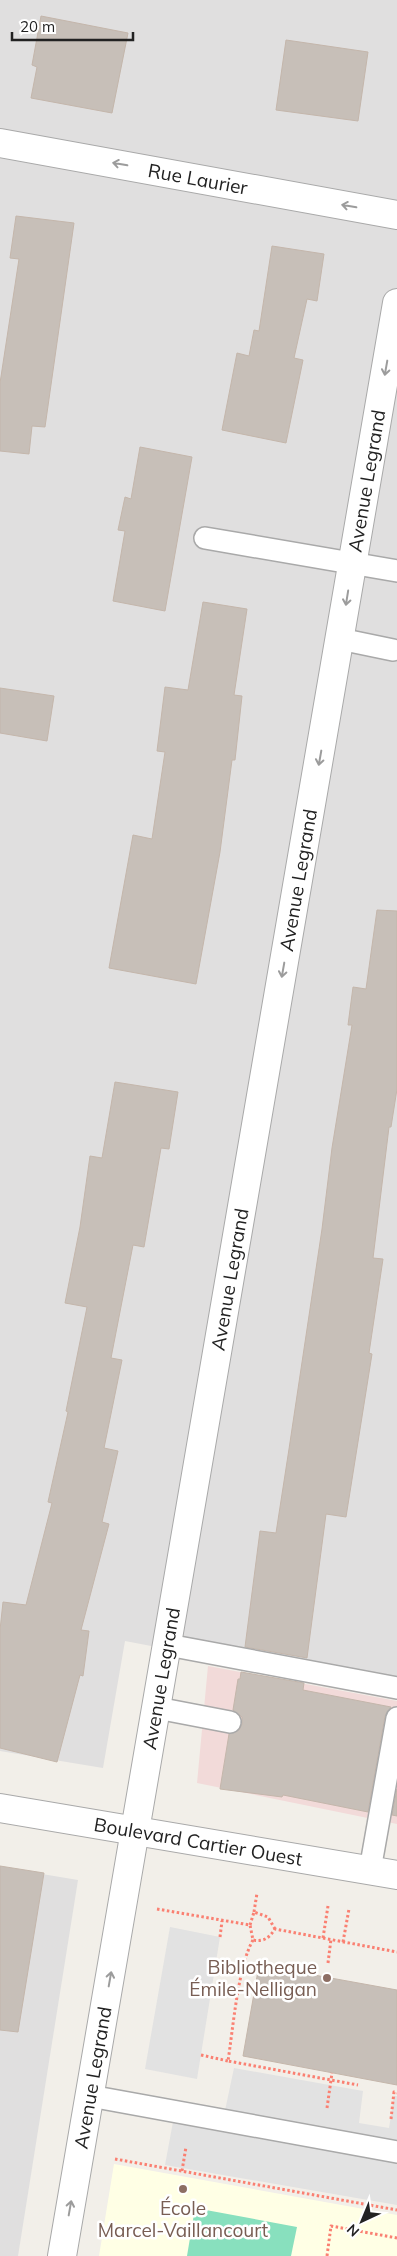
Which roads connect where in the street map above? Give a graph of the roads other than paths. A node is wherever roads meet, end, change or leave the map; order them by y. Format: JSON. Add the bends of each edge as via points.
{"nodes":[{"id":1,"x":0,"y":142,"type":"edge"},
{"id":2,"x":397,"y":215,"type":"edge"},
{"id":3,"x":397,"y":303,"type":"edge"},
{"id":4,"x":205,"y":538,"type":"dead end"},
{"id":5,"x":352,"y":564,"type":"junction"},
{"id":6,"x":397,"y":571,"type":"edge"},
{"id":7,"x":340,"y":639,"type":"junction"},
{"id":8,"x":393,"y":650,"type":"dead end"},
{"id":9,"x":168,"y":1645,"type":"junction"},
{"id":10,"x":397,"y":1688,"type":"edge"},
{"id":11,"x":157,"y":1708,"type":"junction"},
{"id":12,"x":397,"y":1718,"type":"edge"},
{"id":13,"x":230,"y":1722,"type":"dead end"},
{"id":14,"x":0,"y":1808,"type":"edge"},
{"id":15,"x":134,"y":1831,"type":"junction"},
{"id":16,"x":370,"y":1870,"type":"junction"},
{"id":17,"x":397,"y":1875,"type":"edge"},
{"id":18,"x":90,"y":2096,"type":"junction"},
{"id":19,"x":397,"y":2152,"type":"edge"},
{"id":20,"x":62,"y":2256,"type":"edge"}],
"edges":[{"from":2,"to":1,"type":"street","name":"Rue Laurier","one_way":true},
{"from":3,"to":5,"type":"street","name":"Avenue Legrand","one_way":true},
{"from":4,"to":5,"type":"lane"},
{"from":5,"to":6,"type":"lane"},
{"from":5,"to":7,"type":"street","name":"Avenue Legrand","one_way":true},
{"from":7,"to":8,"type":"lane"},
{"from":7,"to":9,"type":"street","name":"Avenue Legrand","one_way":true},
{"from":9,"to":10,"type":"lane"},
{"from":9,"to":11,"type":"street","name":"Avenue Legrand"},
{"from":11,"to":13,"type":"lane"},
{"from":11,"to":15,"type":"street","name":"Avenue Legrand"},
{"from":12,"to":16,"type":"lane"},
{"from":14,"to":15,"type":"street","name":"Boulevard Cartier Ouest"},
{"from":15,"to":16,"type":"street","name":"Boulevard Cartier Ouest"},
{"from":18,"to":15,"type":"street","name":"Avenue Legrand","one_way":true},
{"from":16,"to":17,"type":"street","name":"Boulevard Cartier Ouest"},
{"from":18,"to":19,"type":"lane"},
{"from":20,"to":18,"type":"street","name":"Avenue Legrand","one_way":true}]}
